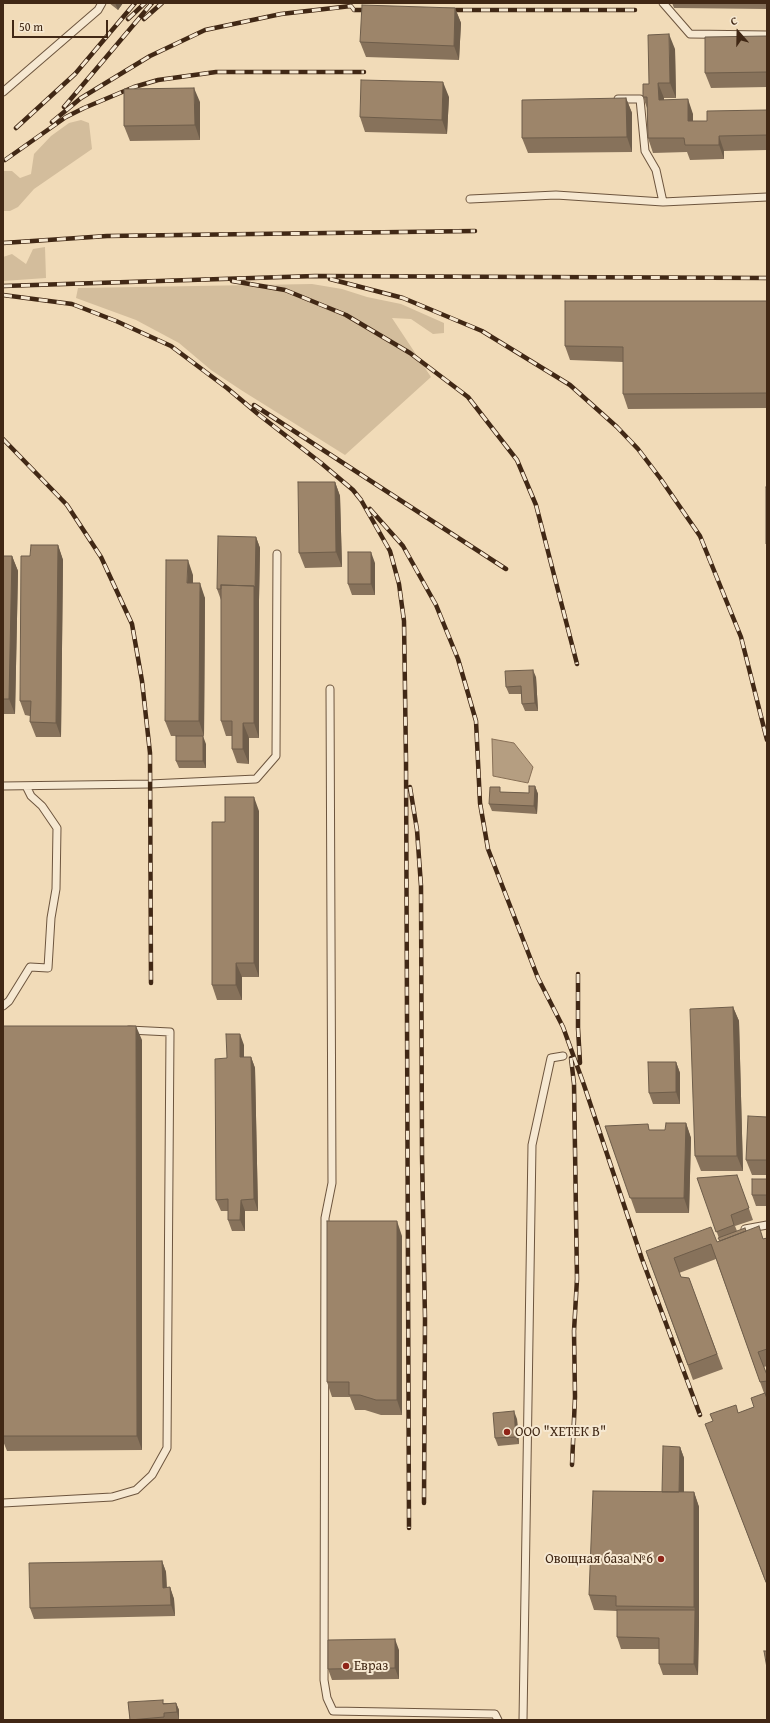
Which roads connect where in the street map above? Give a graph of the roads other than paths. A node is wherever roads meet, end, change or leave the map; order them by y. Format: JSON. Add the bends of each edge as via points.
{"nodes":[{"id":1,"x":102,"y":3,"type":"edge"},
{"id":2,"x":664,"y":3,"type":"edge"},
{"id":3,"x":767,"y":35,"type":"edge"},
{"id":4,"x":3,"y":92,"type":"edge"},
{"id":5,"x":610,"y":99,"type":"edge"},
{"id":6,"x":767,"y":197,"type":"edge"},
{"id":7,"x":470,"y":199,"type":"dead end"},
{"id":8,"x":663,"y":202,"type":"junction"},
{"id":9,"x":277,"y":554,"type":"dead end"},
{"id":10,"x":330,"y":689,"type":"dead end"},
{"id":11,"x":3,"y":786,"type":"edge"},
{"id":12,"x":26,"y":786,"type":"junction"},
{"id":13,"x":3,"y":1006,"type":"edge"},
{"id":14,"x":122,"y":1030,"type":"edge"},
{"id":15,"x":563,"y":1056,"type":"dead end"},
{"id":16,"x":767,"y":1225,"type":"edge"},
{"id":17,"x":745,"y":1229,"type":"edge"},
{"id":18,"x":3,"y":1503,"type":"edge"},
{"id":19,"x":498,"y":1720,"type":"edge"},
{"id":20,"x":523,"y":1720,"type":"edge"}],
"edges":[{"from":1,"to":4,"type":"lane","via":[[98,10]]},
{"from":2,"to":3,"type":"lane","via":[[690,34]]},
{"from":5,"to":8,"type":"lane","via":[[640,99],[645,151],[656,170]]},
{"from":6,"to":8,"type":"lane"},
{"from":7,"to":8,"type":"lane","via":[[556,195]]},
{"from":9,"to":12,"type":"lane","via":[[276,756],[256,779]]},
{"from":10,"to":19,"type":"lane","via":[[332,1183],[325,1218],[324,1680],[327,1698],[333,1711],[495,1714]]},
{"from":11,"to":12,"type":"lane"},
{"from":12,"to":13,"type":"lane","via":[[57,828],[56,889],[51,918],[48,968],[30,968]]},
{"from":14,"to":18,"type":"lane","via":[[170,1032],[167,1448],[152,1475],[136,1490],[112,1498]]},
{"from":15,"to":20,"type":"lane","via":[[551,1058],[532,1145]]},
{"from":16,"to":17,"type":"lane"}]}
